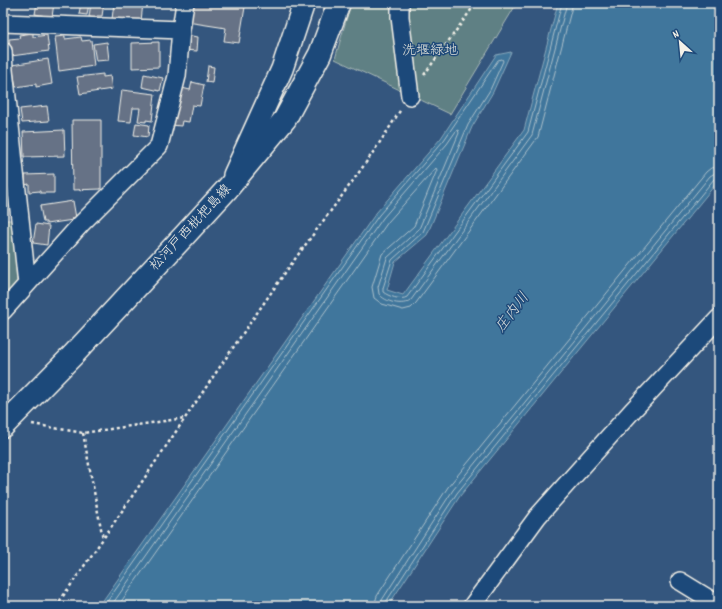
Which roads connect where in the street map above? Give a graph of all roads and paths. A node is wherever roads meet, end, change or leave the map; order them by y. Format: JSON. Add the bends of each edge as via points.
{"nodes":[{"id":1,"x":185,"y":3,"type":"edge"},
{"id":2,"x":304,"y":3,"type":"edge"},
{"id":3,"x":339,"y":3,"type":"edge"},
{"id":4,"x":400,"y":3,"type":"edge"},
{"id":5,"x":476,"y":3,"type":"edge"},
{"id":6,"x":3,"y":23,"type":"edge"},
{"id":7,"x":181,"y":30,"type":"junction"},
{"id":8,"x":3,"y":51,"type":"edge"},
{"id":9,"x":410,"y":96,"type":"junction"},
{"id":10,"x":228,"y":188,"type":"junction"},
{"id":11,"x":27,"y":284,"type":"junction"},
{"id":12,"x":3,"y":311,"type":"edge"},
{"id":13,"x":719,"y":318,"type":"edge"},
{"id":14,"x":185,"y":418,"type":"junction"},
{"id":15,"x":6,"y":423,"type":"edge"},
{"id":16,"x":83,"y":433,"type":"junction"},
{"id":17,"x":103,"y":539,"type":"junction"},
{"id":18,"x":680,"y":581,"type":"dead end"},
{"id":19,"x":719,"y":605,"type":"edge"},
{"id":20,"x":56,"y":606,"type":"edge"},
{"id":21,"x":472,"y":606,"type":"edge"}],
"edges":[{"from":1,"to":7,"type":"street"},
{"from":2,"to":10,"type":"street","via":[[282,69]]},
{"from":3,"to":10,"type":"main road","name":"松河戸西枇杷島線","via":[[320,54],[285,119]]},
{"from":4,"to":9,"type":"street"},
{"from":5,"to":9,"type":"path"},
{"from":6,"to":7,"type":"street"},
{"from":7,"to":11,"type":"street","via":[[177,76],[159,146],[81,224]]},
{"from":8,"to":11,"type":"street"},
{"from":9,"to":14,"type":"path","via":[[385,136],[281,279]]},
{"from":10,"to":15,"type":"main road","name":"松河戸西枇杷島線","via":[[73,355]]},
{"from":11,"to":12,"type":"street"},
{"from":13,"to":21,"type":"street","via":[[538,516]]},
{"from":14,"to":16,"type":"path"},
{"from":14,"to":17,"type":"path"},
{"from":15,"to":16,"type":"path"},
{"from":16,"to":17,"type":"path"},
{"from":17,"to":20,"type":"path"},
{"from":18,"to":19,"type":"street"}]}
